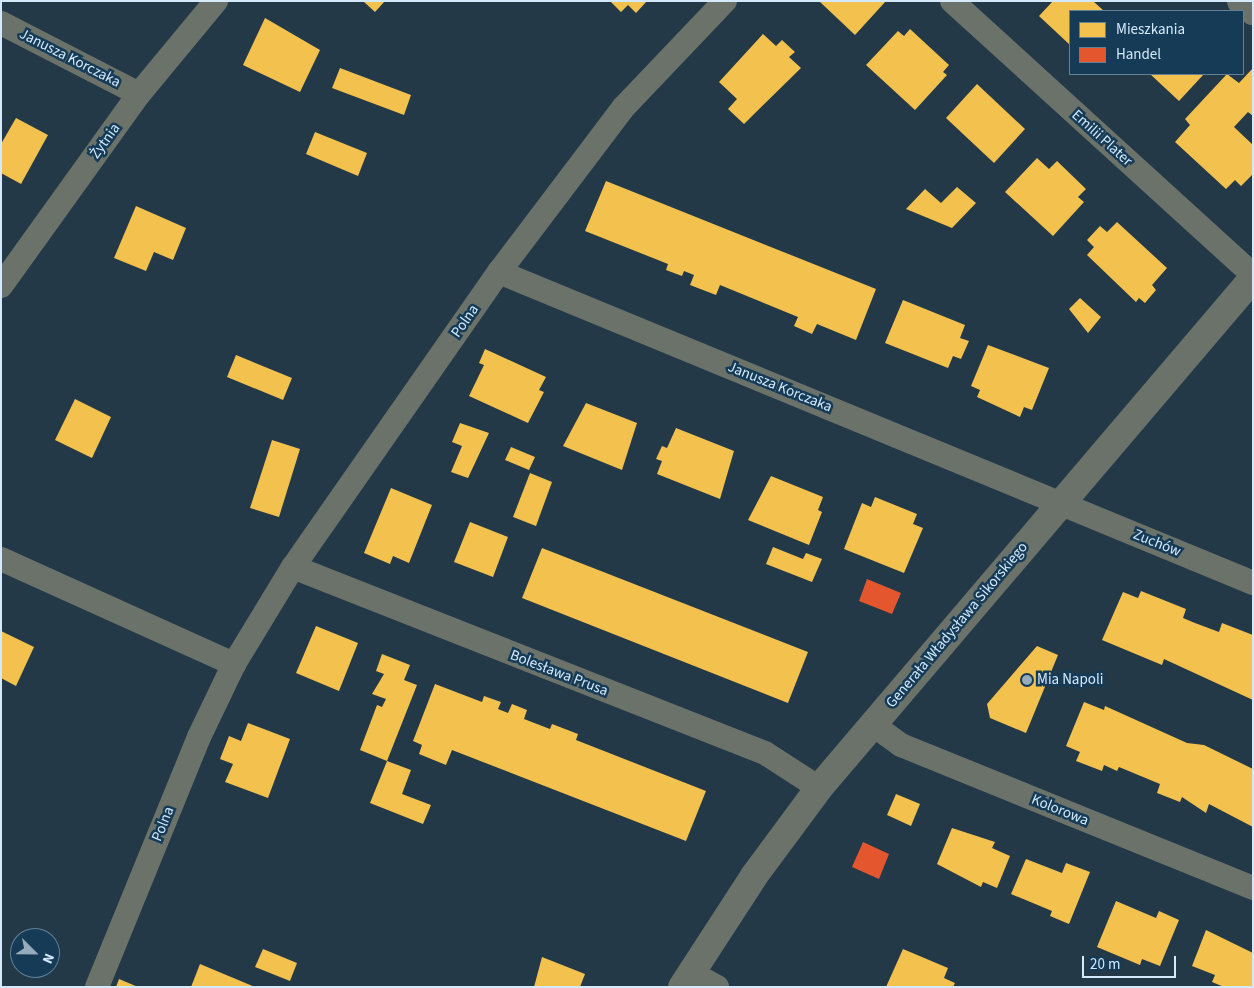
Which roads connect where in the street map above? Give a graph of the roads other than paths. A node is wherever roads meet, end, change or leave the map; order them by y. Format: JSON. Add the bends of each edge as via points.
{"nodes":[{"id":1,"x":216,"y":1,"type":"edge"},
{"id":2,"x":724,"y":1,"type":"edge"},
{"id":3,"x":952,"y":1,"type":"edge"},
{"id":4,"x":1241,"y":1,"type":"edge"},
{"id":5,"x":1253,"y":11,"type":"edge"},
{"id":6,"x":1,"y":23,"type":"edge"},
{"id":7,"x":138,"y":94,"type":"junction"},
{"id":8,"x":499,"y":272,"type":"junction"},
{"id":9,"x":1252,"y":281,"type":"edge"},
{"id":10,"x":1,"y":286,"type":"edge"},
{"id":11,"x":1061,"y":503,"type":"junction"},
{"id":12,"x":1,"y":559,"type":"edge"},
{"id":13,"x":293,"y":567,"type":"junction"},
{"id":14,"x":1253,"y":583,"type":"edge"},
{"id":15,"x":234,"y":664,"type":"junction"},
{"id":16,"x":872,"y":724,"type":"junction"},
{"id":17,"x":819,"y":788,"type":"junction"},
{"id":18,"x":1253,"y":888,"type":"edge"},
{"id":19,"x":686,"y":979,"type":"edge"},
{"id":20,"x":97,"y":987,"type":"edge"},
{"id":21,"x":717,"y":987,"type":"edge"}],
"edges":[{"from":1,"to":7,"type":"street","name":"Żytnia"},
{"from":2,"to":8,"type":"street","name":"Polna","via":[[623,108]]},
{"from":3,"to":9,"type":"street","name":"Emilii Plater"},
{"from":4,"to":5,"type":"street"},
{"from":6,"to":7,"type":"street","name":"Janusza Korczaka"},
{"from":7,"to":10,"type":"street","name":"Żytnia"},
{"from":8,"to":11,"type":"street","name":"Janusza Korczaka"},
{"from":8,"to":13,"type":"street","name":"Polna"},
{"from":9,"to":11,"type":"street","name":"Generała Władysława Sikorskiego"},
{"from":11,"to":14,"type":"street","name":"Zuchów"},
{"from":11,"to":16,"type":"street","name":"Generała Władysława Sikorskiego"},
{"from":12,"to":15,"type":"street"},
{"from":13,"to":15,"type":"street","name":"Polna"},
{"from":13,"to":17,"type":"street","name":"Bolesława Prusa","via":[[765,753]]},
{"from":15,"to":20,"type":"street","name":"Polna","via":[[199,737]]},
{"from":16,"to":17,"type":"street","name":"Generała Władysława Sikorskiego"},
{"from":16,"to":18,"type":"street","name":"Kolorowa","via":[[901,745]]},
{"from":17,"to":19,"type":"street","name":"Generała Władysława Sikorskiego"},
{"from":19,"to":21,"type":"street"}]}
